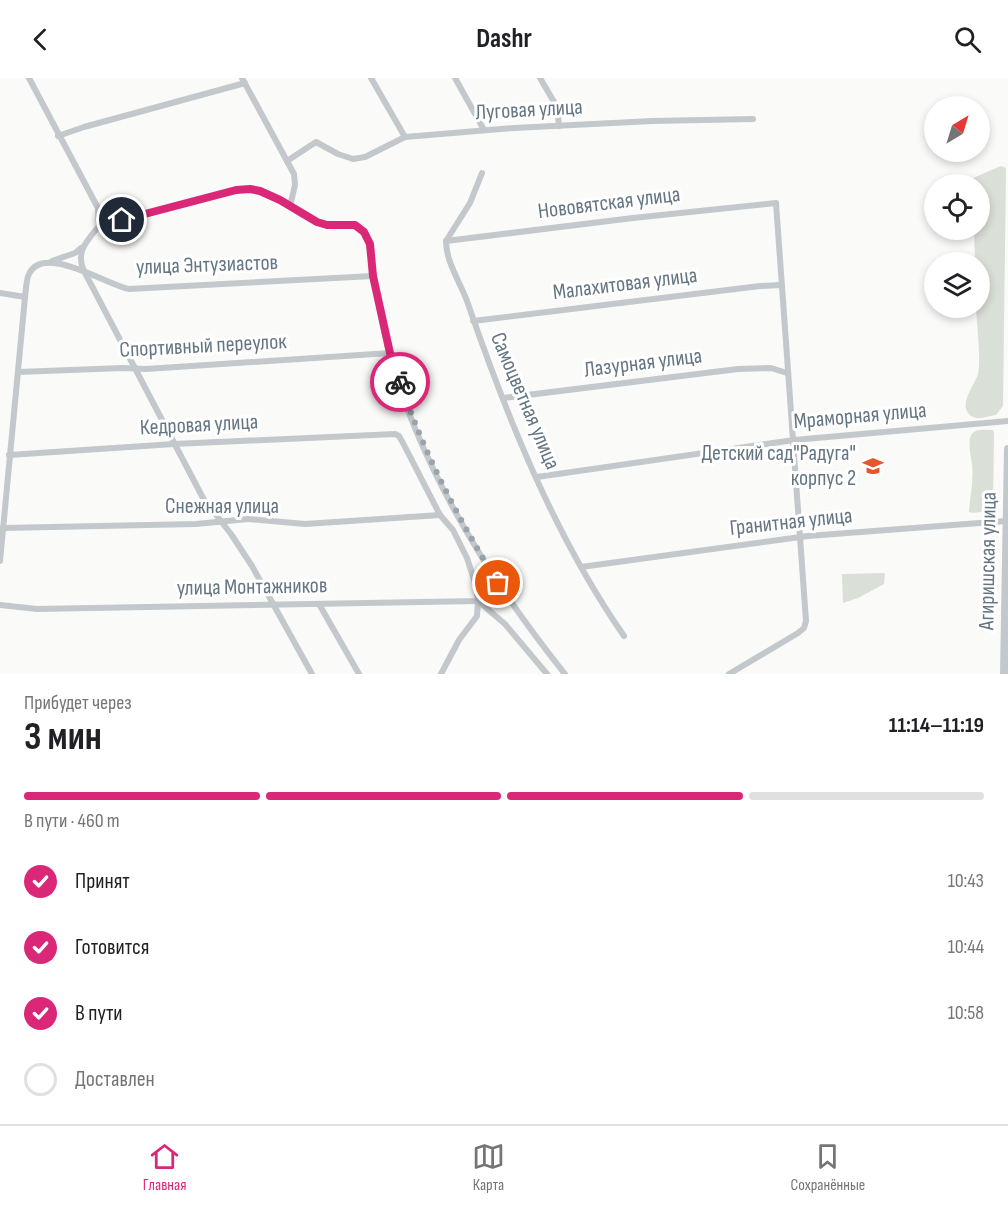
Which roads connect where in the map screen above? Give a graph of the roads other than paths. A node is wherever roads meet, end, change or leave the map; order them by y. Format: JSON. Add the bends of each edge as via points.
{"nodes":[{"id":1,"x":29,"y":78,"type":"edge"},
{"id":2,"x":371,"y":78,"type":"edge"},
{"id":3,"x":455,"y":78,"type":"edge"},
{"id":4,"x":540,"y":78,"type":"edge"},
{"id":5,"x":243,"y":80,"type":"edge"},
{"id":6,"x":753,"y":119,"type":"dead end"},
{"id":7,"x":559,"y":126,"type":"junction"},
{"id":8,"x":484,"y":130,"type":"junction"},
{"id":9,"x":58,"y":136,"type":"junction"},
{"id":10,"x":405,"y":137,"type":"junction"},
{"id":11,"x":287,"y":161,"type":"junction"},
{"id":12,"x":482,"y":173,"type":"dead end"},
{"id":13,"x":290,"y":206,"type":"junction"},
{"id":14,"x":99,"y":226,"type":"junction"},
{"id":15,"x":446,"y":241,"type":"junction"},
{"id":16,"x":84,"y":245,"type":"junction"},
{"id":17,"x":49,"y":262,"type":"junction"},
{"id":18,"x":84,"y":271,"type":"junction"},
{"id":19,"x":373,"y":276,"type":"junction"},
{"id":20,"x":781,"y":285,"type":"junction"},
{"id":21,"x":0,"y":293,"type":"edge"},
{"id":22,"x":25,"y":297,"type":"junction"},
{"id":23,"x":473,"y":321,"type":"junction"},
{"id":24,"x":390,"y":353,"type":"junction"},
{"id":25,"x":135,"y":368,"type":"junction"},
{"id":26,"x":18,"y":372,"type":"junction"},
{"id":27,"x":787,"y":373,"type":"junction"},
{"id":28,"x":503,"y":398,"type":"junction"},
{"id":29,"x":1008,"y":421,"type":"edge"},
{"id":30,"x":794,"y":440,"type":"junction"},
{"id":31,"x":174,"y":444,"type":"junction"},
{"id":32,"x":1008,"y":449,"type":"edge"},
{"id":33,"x":9,"y":455,"type":"junction"},
{"id":34,"x":537,"y":477,"type":"junction"},
{"id":35,"x":440,"y":514,"type":"junction"},
{"id":36,"x":1007,"y":518,"type":"edge"},
{"id":37,"x":222,"y":522,"type":"junction"},
{"id":38,"x":3,"y":528,"type":"junction"},
{"id":39,"x":801,"y":537,"type":"junction"},
{"id":40,"x":0,"y":561,"type":"edge"},
{"id":41,"x":581,"y":567,"type":"junction"},
{"id":42,"x":1007,"y":575,"type":"edge"},
{"id":43,"x":498,"y":583,"type":"junction"},
{"id":44,"x":478,"y":601,"type":"junction"},
{"id":45,"x":272,"y":604,"type":"junction"},
{"id":46,"x":320,"y":604,"type":"junction"},
{"id":47,"x":0,"y":605,"type":"edge"},
{"id":48,"x":624,"y":636,"type":"dead end"},
{"id":49,"x":312,"y":674,"type":"edge"},
{"id":50,"x":359,"y":674,"type":"edge"},
{"id":51,"x":441,"y":674,"type":"edge"},
{"id":52,"x":548,"y":674,"type":"edge"},
{"id":53,"x":565,"y":674,"type":"edge"},
{"id":54,"x":729,"y":674,"type":"edge"},
{"id":55,"x":1004,"y":674,"type":"edge"}],
"edges":[{"from":1,"to":9,"type":"street"},
{"from":2,"to":10,"type":"street"},
{"from":3,"to":8,"type":"street"},
{"from":4,"to":7,"type":"street","via":[[557,107]]},
{"from":5,"to":9,"type":"street"},
{"from":5,"to":11,"type":"street"},
{"from":6,"to":7,"type":"street","name":"Луговая улица"},
{"from":7,"to":8,"type":"street","name":"Луговая улица"},
{"from":8,"to":10,"type":"street","name":"Луговая улица"},
{"from":9,"to":14,"type":"street","via":[[95,200]]},
{"from":10,"to":11,"type":"street","name":"Луговая улица","via":[[353,159],[316,142]]},
{"from":11,"to":13,"type":"street","via":[[295,180]]},
{"from":12,"to":15,"type":"street","via":[[470,203]]},
{"from":13,"to":14,"type":"street","via":[[271,195],[243,189]]},
{"from":13,"to":19,"type":"street","via":[[317,222],[360,228],[370,244]]},
{"from":14,"to":16,"type":"street"},
{"from":15,"to":20,"type":"street","name":"Нововятская улица","via":[[776,203]]},
{"from":15,"to":23,"type":"street","name":"Самоцветная улица"},
{"from":16,"to":17,"type":"street","via":[[75,253]]},
{"from":16,"to":18,"type":"street","via":[[80,255]]},
{"from":17,"to":18,"type":"street","name":"улица Энтузиастов"},
{"from":17,"to":22,"type":"street","via":[[30,272]]},
{"from":18,"to":19,"type":"street","name":"улица Энтузиастов","via":[[129,289]]},
{"from":18,"to":25,"type":"street"},
{"from":19,"to":24,"type":"street"},
{"from":20,"to":23,"type":"street","name":"Малахитовая улица"},
{"from":20,"to":27,"type":"street"},
{"from":21,"to":22,"type":"street"},
{"from":22,"to":26,"type":"street"},
{"from":23,"to":28,"type":"street","name":"Самоцветная улица"},
{"from":24,"to":25,"type":"street","name":"Спортивный переулок"},
{"from":24,"to":43,"type":"street","via":[[436,473]]},
{"from":25,"to":26,"type":"street","name":"Спортивный переулок"},
{"from":25,"to":31,"type":"street"},
{"from":26,"to":33,"type":"street"},
{"from":27,"to":28,"type":"street","name":"Лазурная улица","via":[[771,368],[738,369]]},
{"from":27,"to":30,"type":"street"},
{"from":28,"to":34,"type":"street","name":"Самоцветная улица"},
{"from":29,"to":30,"type":"street","name":"Мраморная улица"},
{"from":30,"to":34,"type":"street","name":"Мраморная улица"},
{"from":30,"to":39,"type":"street"},
{"from":31,"to":33,"type":"street","name":"Кедровая улица"},
{"from":31,"to":35,"type":"street","name":"Кедровая улица","via":[[399,436]]},
{"from":31,"to":37,"type":"street","via":[[203,498]]},
{"from":32,"to":36,"type":"street","name":"Агиришская улица"},
{"from":33,"to":38,"type":"street"},
{"from":34,"to":41,"type":"street","name":"Самоцветная улица"},
{"from":35,"to":37,"type":"street","name":"Снежная улица","via":[[305,524],[248,519]]},
{"from":35,"to":44,"type":"street","via":[[467,558]]},
{"from":36,"to":39,"type":"street","name":"Гранитная улица"},
{"from":36,"to":42,"type":"street","name":"Агиришская улица"},
{"from":37,"to":38,"type":"street","name":"Снежная улица"},
{"from":37,"to":45,"type":"street"},
{"from":38,"to":40,"type":"street"},
{"from":39,"to":41,"type":"street","name":"Гранитная улица"},
{"from":39,"to":54,"type":"street","via":[[806,624],[798,633]]},
{"from":41,"to":48,"type":"street","name":"Самоцветная улица"},
{"from":42,"to":55,"type":"street","name":"Агиришская улица"},
{"from":43,"to":44,"type":"street"},
{"from":43,"to":53,"type":"street","via":[[528,629]]},
{"from":44,"to":46,"type":"street","name":"улица Монтажников"},
{"from":44,"to":51,"type":"street","via":[[477,616]]},
{"from":44,"to":52,"type":"street","via":[[505,624]]},
{"from":45,"to":46,"type":"street","name":"улица Монтажников"},
{"from":45,"to":47,"type":"street","name":"улица Монтажников","via":[[37,609]]},
{"from":45,"to":49,"type":"street"},
{"from":46,"to":50,"type":"street"}]}
